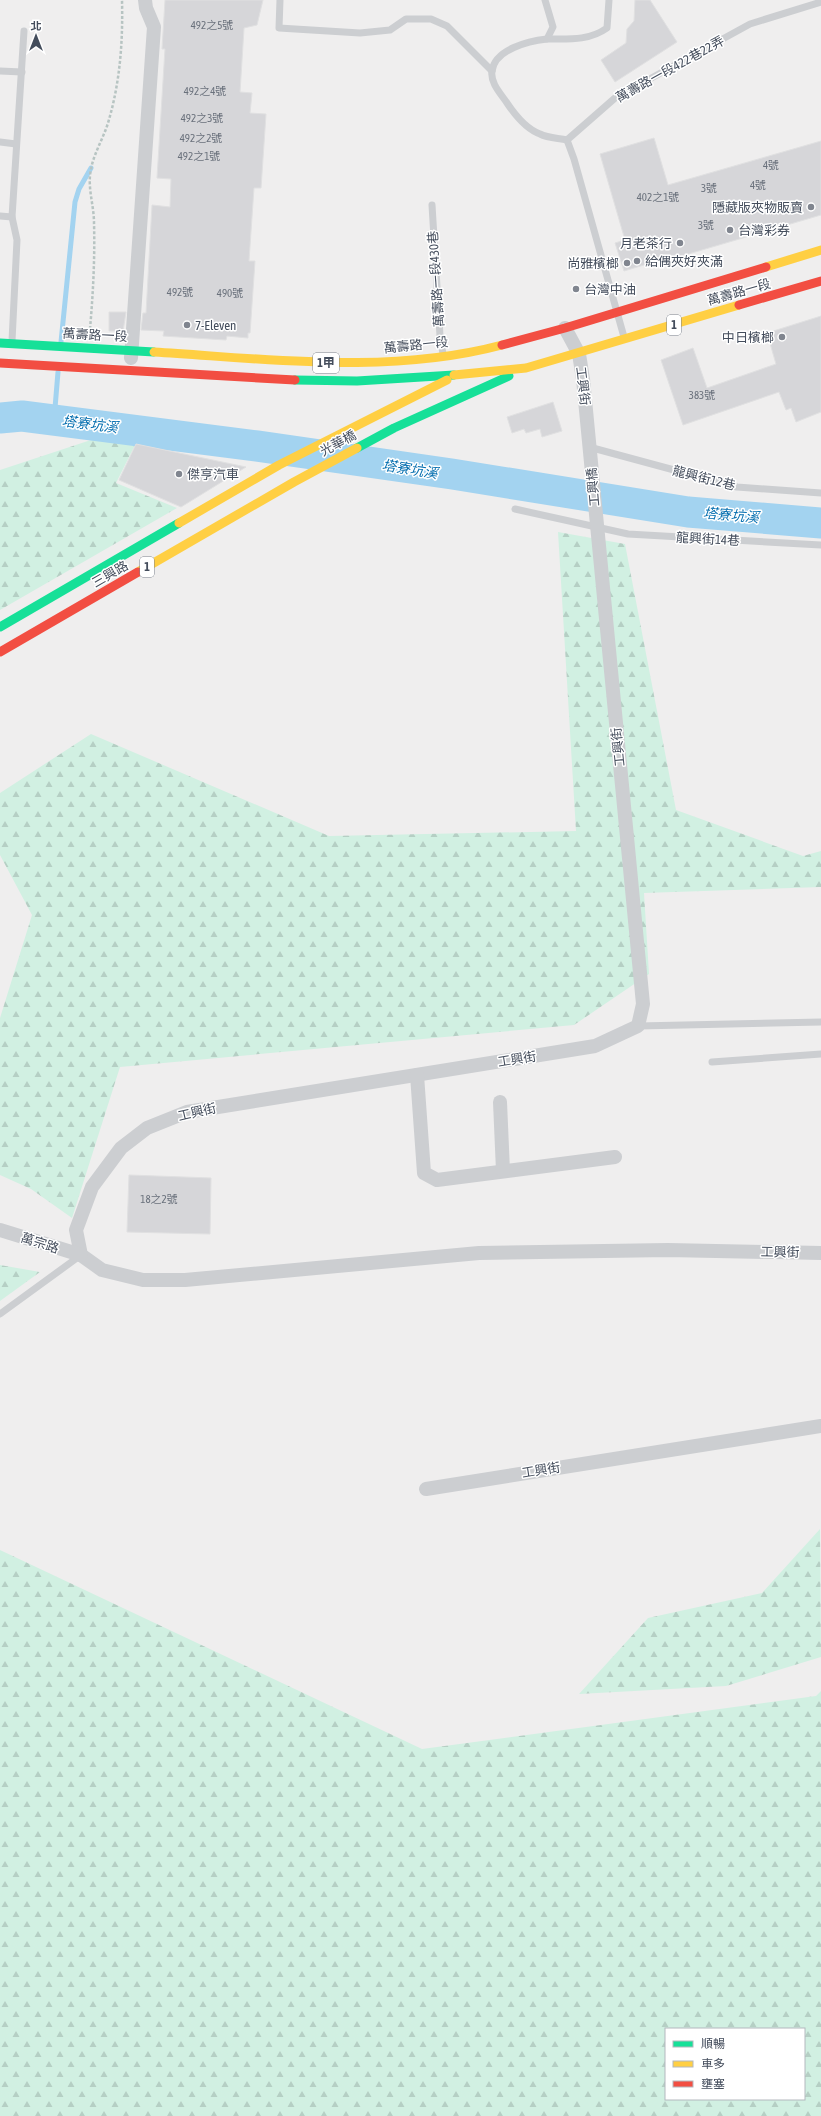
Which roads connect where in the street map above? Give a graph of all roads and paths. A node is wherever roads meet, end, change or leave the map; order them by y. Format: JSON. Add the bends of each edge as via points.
{"nodes":[{"id":1,"x":122,"y":0,"type":"edge"},
{"id":2,"x":145,"y":0,"type":"edge"},
{"id":3,"x":280,"y":0,"type":"edge"},
{"id":4,"x":545,"y":0,"type":"edge"},
{"id":5,"x":609,"y":0,"type":"edge"},
{"id":6,"x":821,"y":2,"type":"edge"},
{"id":7,"x":24,"y":31,"type":"dead end"},
{"id":8,"x":547,"y":39,"type":"junction"},
{"id":9,"x":0,"y":71,"type":"edge"},
{"id":10,"x":492,"y":71,"type":"junction"},
{"id":11,"x":22,"y":72,"type":"junction"},
{"id":12,"x":566,"y":140,"type":"junction"},
{"id":13,"x":0,"y":142,"type":"edge"},
{"id":14,"x":16,"y":144,"type":"junction"},
{"id":15,"x":432,"y":205,"type":"dead end"},
{"id":16,"x":0,"y":216,"type":"edge"},
{"id":17,"x":12,"y":217,"type":"junction"},
{"id":18,"x":821,"y":250,"type":"edge"},
{"id":19,"x":821,"y":281,"type":"edge"},
{"id":20,"x":617,"y":311,"type":"junction"},
{"id":21,"x":565,"y":328,"type":"junction"},
{"id":22,"x":625,"y":339,"type":"junction"},
{"id":23,"x":0,"y":342,"type":"edge"},
{"id":24,"x":86,"y":348,"type":"junction"},
{"id":25,"x":132,"y":350,"type":"junction"},
{"id":26,"x":11,"y":353,"type":"junction"},
{"id":27,"x":579,"y":354,"type":"junction"},
{"id":28,"x":500,"y":356,"type":"dead end"},
{"id":29,"x":485,"y":362,"type":"dead end"},
{"id":30,"x":0,"y":363,"type":"edge"},
{"id":31,"x":526,"y":368,"type":"junction"},
{"id":32,"x":130,"y":371,"type":"junction"},
{"id":33,"x":456,"y":375,"type":"junction"},
{"id":34,"x":358,"y":381,"type":"junction"},
{"id":35,"x":377,"y":389,"type":"dead end"},
{"id":36,"x":377,"y":406,"type":"dead end"},
{"id":37,"x":372,"y":416,"type":"junction"},
{"id":38,"x":589,"y":447,"type":"junction"},
{"id":39,"x":279,"y":465,"type":"joint"},
{"id":40,"x":294,"y":482,"type":"joint"},
{"id":41,"x":821,"y":493,"type":"edge"},
{"id":42,"x":515,"y":510,"type":"dead end"},
{"id":43,"x":597,"y":527,"type":"junction"},
{"id":44,"x":821,"y":545,"type":"edge"},
{"id":45,"x":0,"y":627,"type":"edge"},
{"id":46,"x":0,"y":652,"type":"edge"},
{"id":47,"x":821,"y":1022,"type":"edge"},
{"id":48,"x":638,"y":1026,"type":"junction"},
{"id":49,"x":821,"y":1054,"type":"edge"},
{"id":50,"x":712,"y":1062,"type":"dead end"},
{"id":51,"x":417,"y":1075,"type":"junction"},
{"id":52,"x":500,"y":1102,"type":"dead end"},
{"id":53,"x":615,"y":1157,"type":"dead end"},
{"id":54,"x":503,"y":1171,"type":"junction"},
{"id":55,"x":0,"y":1230,"type":"edge"},
{"id":56,"x":821,"y":1253,"type":"edge"},
{"id":57,"x":81,"y":1256,"type":"junction"},
{"id":58,"x":0,"y":1314,"type":"edge"},
{"id":59,"x":821,"y":1426,"type":"edge"},
{"id":60,"x":426,"y":1489,"type":"dead end"}],
"edges":[{"from":1,"to":24,"type":"path","via":[[123,39],[119,72],[108,124],[90,174],[95,258]]},
{"from":2,"to":25,"type":"street","via":[[154,27]]},
{"from":3,"to":10,"type":"lane","via":[[279,28],[360,33],[390,30],[406,18],[431,19],[447,26]]},
{"from":4,"to":8,"type":"lane","via":[[553,26]]},
{"from":5,"to":8,"type":"lane","via":[[607,28],[597,35],[573,40]]},
{"from":6,"to":12,"type":"lane","name":"萬壽路一段422巷22弄","via":[[750,24],[616,98]]},
{"from":7,"to":11,"type":"lane"},
{"from":8,"to":10,"type":"lane","via":[[532,40],[507,52],[497,60]]},
{"from":9,"to":11,"type":"lane"},
{"from":10,"to":12,"type":"lane","via":[[494,84],[516,116],[539,134]]},
{"from":11,"to":14,"type":"lane"},
{"from":12,"to":20,"type":"lane","via":[[574,159]]},
{"from":13,"to":14,"type":"lane"},
{"from":14,"to":17,"type":"lane"},
{"from":15,"to":33,"type":"lane","name":"萬壽路一段430巷","via":[[440,336]]},
{"from":16,"to":17,"type":"lane"},
{"from":17,"to":26,"type":"lane","via":[[17,240]]},
{"from":18,"to":20,"type":"main road","name":"萬壽路一段","number":"1"},
{"from":19,"to":22,"type":"main road","name":"萬壽路一段","number":"1"},
{"from":20,"to":21,"type":"main road","name":"萬壽路一段","number":"1"},
{"from":20,"to":22,"type":"lane"},
{"from":21,"to":27,"type":"street","name":"工興街"},
{"from":21,"to":28,"type":"main road","number":"1"},
{"from":21,"to":33,"type":"main road","name":"萬壽路一段","number":"1甲","via":[[487,349]]},
{"from":22,"to":27,"type":"main road","name":"萬壽路一段","number":"1"},
{"from":23,"to":26,"type":"main road","name":"萬壽路一段","number":"1甲"},
{"from":24,"to":25,"type":"main road","name":"萬壽路一段","number":"1甲"},
{"from":24,"to":26,"type":"main road","name":"萬壽路一段","number":"1甲","via":[[38,345]]},
{"from":25,"to":32,"type":"street"},
{"from":25,"to":33,"type":"main road","name":"萬壽路一段","number":"1甲","via":[[356,364]]},
{"from":26,"to":30,"type":"main road","name":"萬壽路一段","number":"1甲"},
{"from":26,"to":32,"type":"main road","name":"萬壽路一段","number":"1甲","via":[[36,365]]},
{"from":27,"to":31,"type":"main road","name":"萬壽路一段","number":"1"},
{"from":27,"to":38,"type":"street","name":"工興街"},
{"from":29,"to":33,"type":"main road","number":"1"},
{"from":31,"to":33,"type":"main road","number":"1"},
{"from":31,"to":33,"type":"main road","name":"萬壽路一段","number":"1甲"},
{"from":32,"to":34,"type":"main road","name":"萬壽路一段","number":"1甲"},
{"from":33,"to":34,"type":"main road","name":"萬壽路一段","number":"1甲"},
{"from":33,"to":37,"type":"main road","number":"1"},
{"from":33,"to":40,"type":"main road","name":"光華橋","number":"1","via":[[394,428]]},
{"from":34,"to":35,"type":"main road"},
{"from":36,"to":37,"type":"main road"},
{"from":37,"to":39,"type":"main road","name":"光華橋","number":"1"},
{"from":38,"to":41,"type":"lane","name":"龍興街12巷","via":[[737,486]]},
{"from":38,"to":43,"type":"street","name":"工興橋"},
{"from":39,"to":45,"type":"main road","name":"三興路","number":"1"},
{"from":40,"to":46,"type":"main road","name":"三興路","number":"1"},
{"from":42,"to":43,"type":"lane","name":"龍興街14巷"},
{"from":43,"to":44,"type":"lane","name":"龍興街14巷","via":[[628,534]]},
{"from":43,"to":48,"type":"street","name":"工興街","via":[[643,1004]]},
{"from":47,"to":48,"type":"lane"},
{"from":48,"to":51,"type":"street","name":"工興街","via":[[595,1046]]},
{"from":49,"to":50,"type":"lane"},
{"from":51,"to":54,"type":"street","via":[[424,1173],[437,1180]]},
{"from":51,"to":57,"type":"street","name":"工興街","via":[[187,1112],[147,1128],[122,1148],[92,1187],[76,1230]]},
{"from":52,"to":54,"type":"street"},
{"from":53,"to":54,"type":"street"},
{"from":55,"to":57,"type":"street","name":"萬宗路"},
{"from":56,"to":57,"type":"street","name":"工興街","via":[[668,1250],[479,1253],[184,1280],[143,1280],[102,1270]]},
{"from":57,"to":58,"type":"lane"},
{"from":59,"to":60,"type":"street","name":"工興街"}]}
